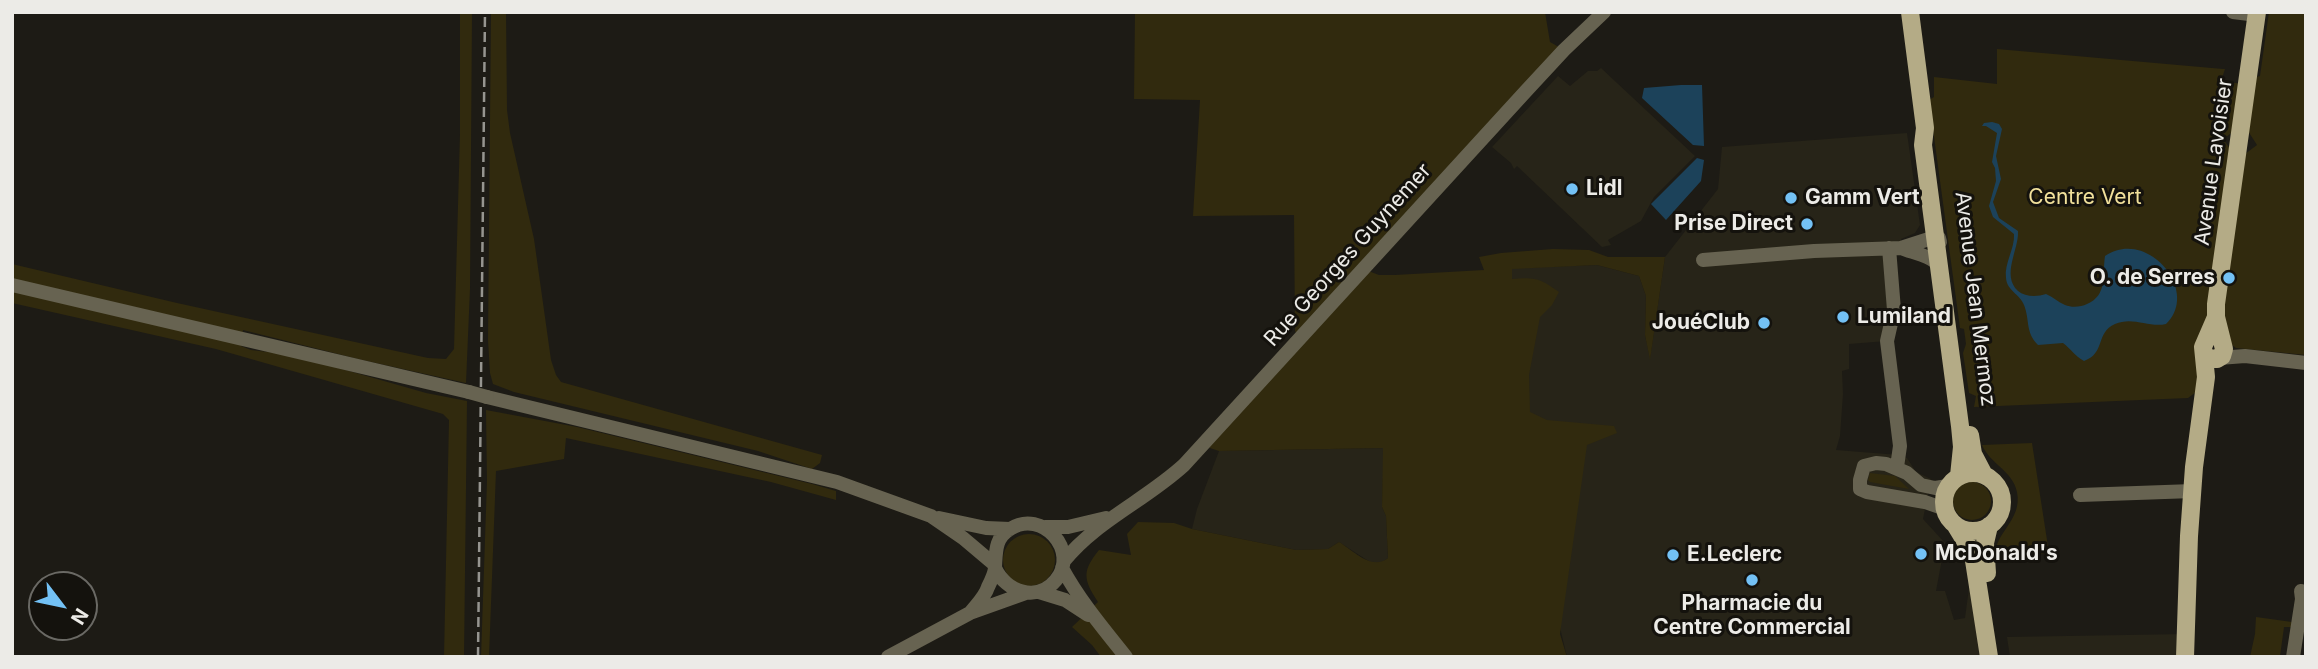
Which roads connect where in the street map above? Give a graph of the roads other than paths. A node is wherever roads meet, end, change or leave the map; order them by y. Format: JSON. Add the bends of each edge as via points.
{"nodes":[{"id":1,"x":1604,"y":12,"type":"edge"},
{"id":2,"x":1910,"y":12,"type":"edge"},
{"id":3,"x":2233,"y":12,"type":"edge"},
{"id":4,"x":2257,"y":14,"type":"edge"},
{"id":5,"x":1925,"y":128,"type":"junction"},
{"id":6,"x":1935,"y":237,"type":"junction"},
{"id":7,"x":1895,"y":248,"type":"junction"},
{"id":8,"x":1703,"y":260,"type":"dead end"},
{"id":9,"x":1944,"y":271,"type":"junction"},
{"id":10,"x":12,"y":285,"type":"edge"},
{"id":11,"x":2215,"y":350,"type":"junction"},
{"id":12,"x":2306,"y":363,"type":"edge"},
{"id":13,"x":1897,"y":467,"type":"junction"},
{"id":14,"x":1984,"y":475,"type":"junction"},
{"id":15,"x":1954,"y":481,"type":"junction"},
{"id":16,"x":2193,"y":491,"type":"junction"},
{"id":17,"x":2080,"y":495,"type":"dead end"},
{"id":18,"x":1945,"y":509,"type":"junction"},
{"id":19,"x":931,"y":516,"type":"junction"},
{"id":20,"x":1114,"y":517,"type":"junction"},
{"id":21,"x":1956,"y":526,"type":"junction"},
{"id":22,"x":1990,"y":526,"type":"junction"},
{"id":23,"x":1045,"y":527,"type":"junction"},
{"id":24,"x":1010,"y":529,"type":"junction"},
{"id":25,"x":1063,"y":565,"type":"junction"},
{"id":26,"x":995,"y":566,"type":"junction"},
{"id":27,"x":1033,"y":592,"type":"junction"},
{"id":28,"x":2301,"y":592,"type":"dead end"},
{"id":29,"x":970,"y":613,"type":"junction"},
{"id":30,"x":1095,"y":620,"type":"junction"},
{"id":31,"x":888,"y":657,"type":"edge"},
{"id":32,"x":1126,"y":657,"type":"edge"},
{"id":33,"x":1989,"y":657,"type":"edge"},
{"id":34,"x":1998,"y":657,"type":"edge"},
{"id":35,"x":2185,"y":657,"type":"edge"},
{"id":36,"x":2293,"y":657,"type":"edge"}],
"edges":[{"from":1,"to":20,"type":"street","name":"Rue Georges Guynemer","via":[[1526,90],[1184,465]]},
{"from":2,"to":5,"type":"main road","name":"Avenue Jean Mermoz"},
{"from":3,"to":4,"type":"street"},
{"from":4,"to":11,"type":"main road","name":"Avenue Lavoisier"},
{"from":5,"to":6,"type":"main road","name":"Avenue Jean Mermoz","via":[[1923,145]]},
{"from":5,"to":9,"type":"main road","name":"Avenue Jean Mermoz","via":[[1932,142]]},
{"from":6,"to":7,"type":"street"},
{"from":6,"to":9,"type":"main road","name":"Avenue Jean Mermoz"},
{"from":7,"to":8,"type":"street"},
{"from":7,"to":9,"type":"street","via":[[1934,259]]},
{"from":7,"to":13,"type":"street","via":[[1894,310],[1887,341],[1900,446]]},
{"from":9,"to":14,"type":"main road","name":"Avenue Jean Mermoz","via":[[1971,446]]},
{"from":9,"to":15,"type":"main road","name":"Avenue Jean Mermoz","via":[[1962,447]]},
{"from":10,"to":19,"type":"street","bridge":true,"via":[[824,478]]},
{"from":11,"to":12,"type":"street"},
{"from":11,"to":16,"type":"main road","name":"Avenue Lavoisier","via":[[2206,377]]},
{"from":13,"to":15,"type":"street","via":[[1922,485],[1936,488]]},
{"from":13,"to":18,"type":"street","via":[[1864,466],[1860,489]]},
{"from":14,"to":15,"type":"main road","via":[[1971,473]]},
{"from":14,"to":22,"type":"main road","via":[[1994,482],[2002,499],[1998,517]]},
{"from":15,"to":18,"type":"main road","via":[[1945,494]]},
{"from":16,"to":17,"type":"street"},
{"from":16,"to":35,"type":"main road","name":"Avenue Lavoisier"},
{"from":18,"to":21,"type":"main road"},
{"from":19,"to":24,"type":"street"},
{"from":19,"to":26,"type":"street"},
{"from":20,"to":23,"type":"street","name":"Rue Georges Guynemer"},
{"from":20,"to":25,"type":"street","name":"Rue Georges Guynemer","via":[[1091,533]]},
{"from":21,"to":22,"type":"main road","via":[[1973,531]]},
{"from":21,"to":33,"type":"main road","via":[[1973,554]]},
{"from":22,"to":34,"type":"main road","via":[[1986,562]]},
{"from":23,"to":24,"type":"street","via":[[1027,523]]},
{"from":23,"to":25,"type":"street","via":[[1059,541]]},
{"from":24,"to":26,"type":"street","via":[[997,545]]},
{"from":25,"to":27,"type":"street","via":[[1053,583]]},
{"from":25,"to":30,"type":"street"},
{"from":26,"to":27,"type":"street","via":[[1011,588]]},
{"from":26,"to":29,"type":"street","via":[[987,591]]},
{"from":27,"to":29,"type":"street"},
{"from":27,"to":30,"type":"street","via":[[1065,600]]},
{"from":28,"to":36,"type":"street"},
{"from":29,"to":31,"type":"street"},
{"from":30,"to":32,"type":"street"}]}
